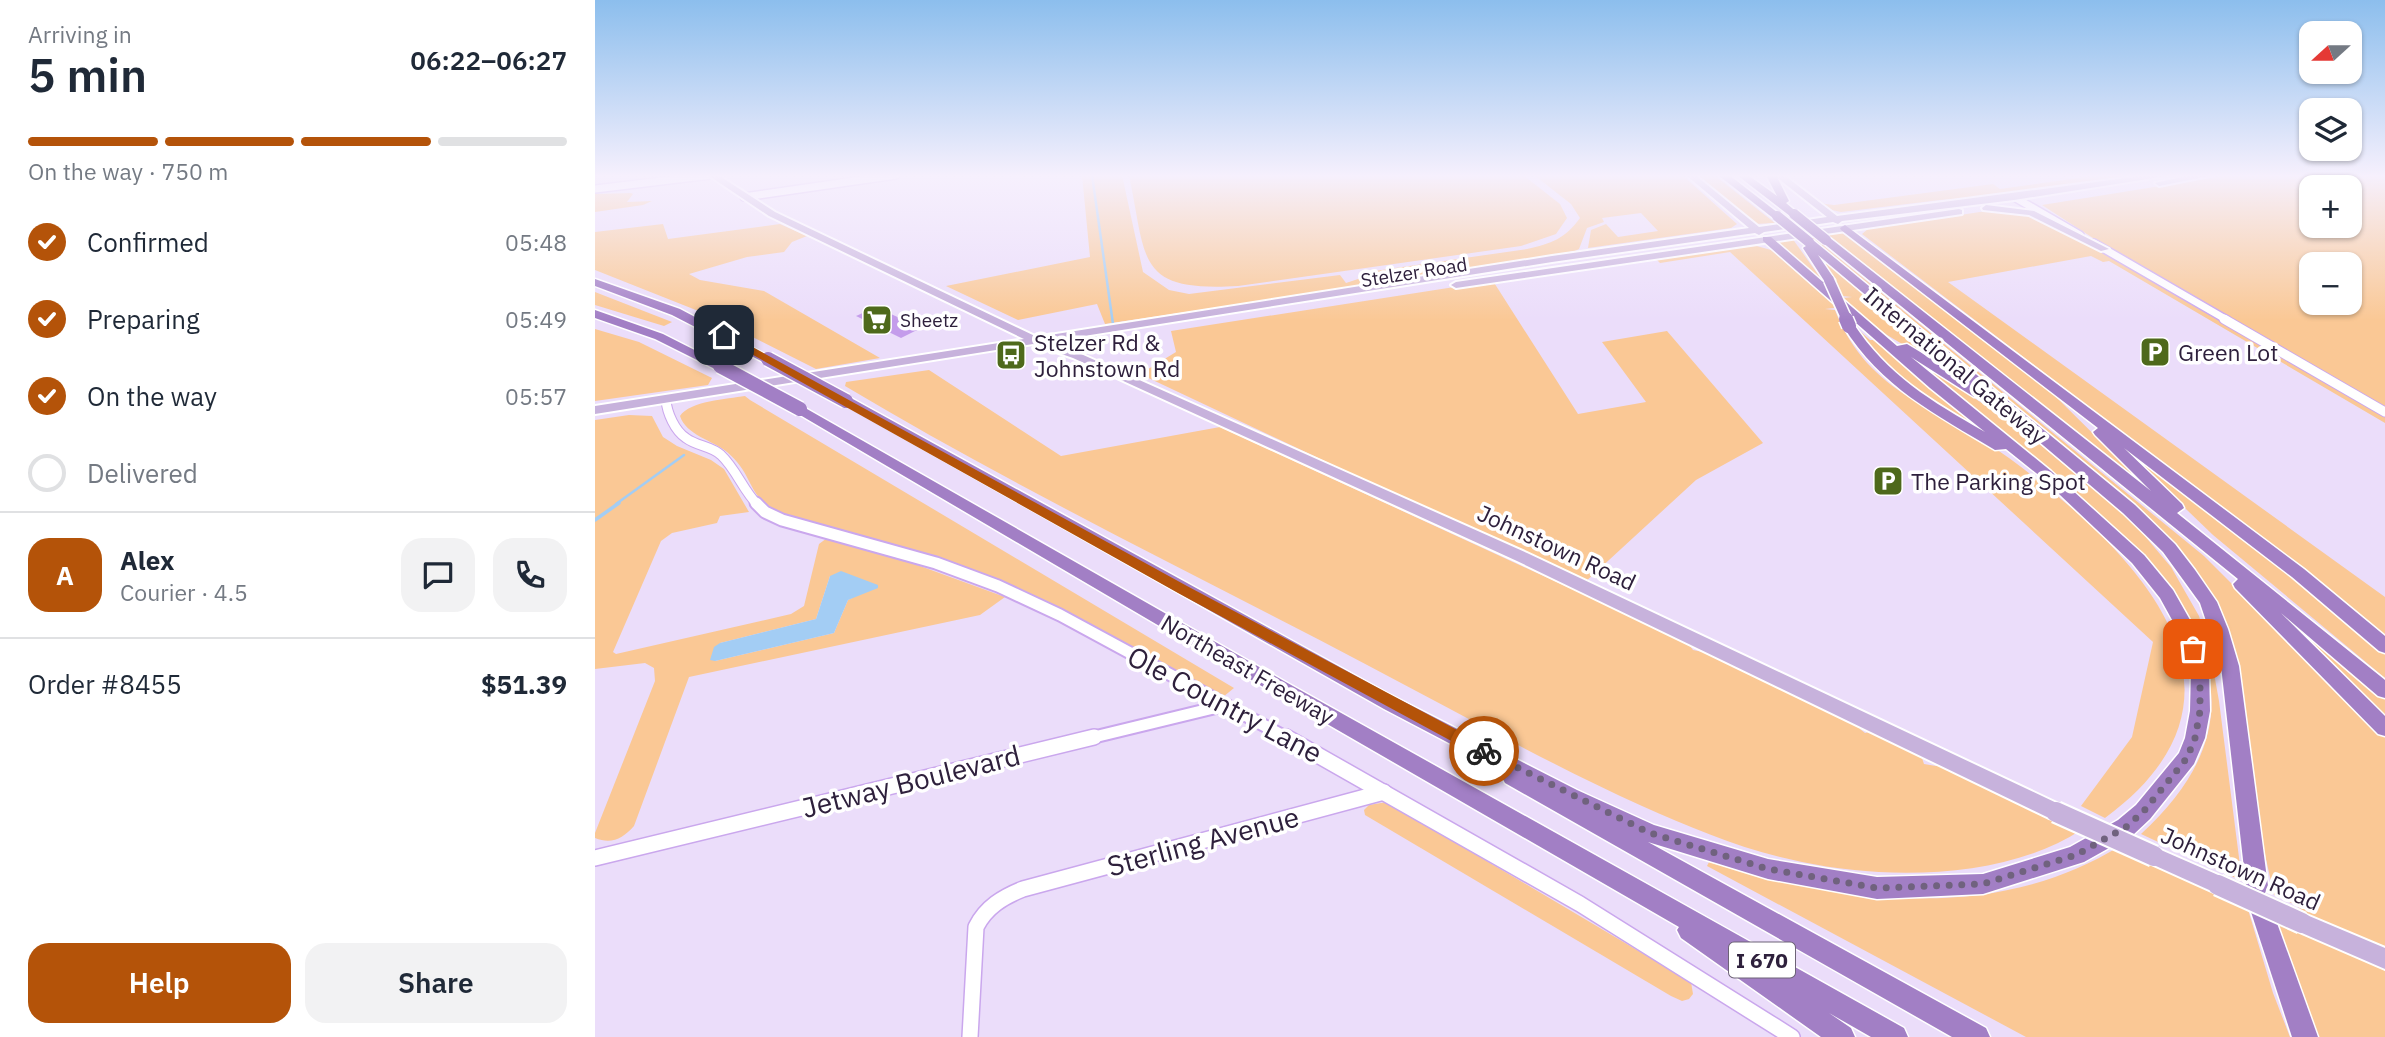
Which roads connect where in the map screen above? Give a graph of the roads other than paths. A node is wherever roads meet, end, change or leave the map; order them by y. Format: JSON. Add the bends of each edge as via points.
{"nodes":[{"id":1,"x":798,"y":223,"type":"edge"},
{"id":2,"x":1748,"y":223,"type":"edge"},
{"id":3,"x":1786,"y":223,"type":"edge"},
{"id":4,"x":1803,"y":223,"type":"edge"},
{"id":5,"x":1806,"y":223,"type":"edge"},
{"id":6,"x":1840,"y":223,"type":"edge"},
{"id":7,"x":1877,"y":223,"type":"edge"},
{"id":8,"x":2052,"y":223,"type":"edge"},
{"id":9,"x":2060,"y":223,"type":"edge"},
{"id":10,"x":1845,"y":228,"type":"junction"},
{"id":11,"x":1756,"y":230,"type":"junction"},
{"id":12,"x":1767,"y":240,"type":"junction"},
{"id":13,"x":1807,"y":243,"type":"junction"},
{"id":14,"x":2104,"y":249,"type":"junction"},
{"id":15,"x":595,"y":282,"type":"edge"},
{"id":16,"x":595,"y":314,"type":"edge"},
{"id":17,"x":595,"y":322,"type":"edge"},
{"id":18,"x":1855,"y":323,"type":"junction"},
{"id":19,"x":670,"y":341,"type":"junction"},
{"id":20,"x":1040,"y":343,"type":"junction"},
{"id":21,"x":2052,"y":385,"type":"junction"},
{"id":22,"x":666,"y":400,"type":"junction"},
{"id":23,"x":595,"y":410,"type":"edge"},
{"id":24,"x":2385,"y":412,"type":"edge"},
{"id":25,"x":2043,"y":415,"type":"junction"},
{"id":26,"x":2045,"y":439,"type":"junction"},
{"id":27,"x":2079,"y":504,"type":"junction"},
{"id":28,"x":2385,"y":646,"type":"edge"},
{"id":29,"x":2357,"y":666,"type":"junction"},
{"id":30,"x":2385,"y":691,"type":"edge"},
{"id":31,"x":1383,"y":699,"type":"junction"},
{"id":32,"x":1226,"y":705,"type":"junction"},
{"id":33,"x":2385,"y":729,"type":"edge"},
{"id":34,"x":1384,"y":792,"type":"junction"},
{"id":35,"x":595,"y":858,"type":"edge"},
{"id":36,"x":1627,"y":886,"type":"junction"},
{"id":37,"x":2256,"y":886,"type":"dead end"},
{"id":38,"x":2262,"y":912,"type":"dead end"},
{"id":39,"x":2385,"y":959,"type":"edge"},
{"id":40,"x":970,"y":1037,"type":"edge"},
{"id":41,"x":1793,"y":1037,"type":"edge"},
{"id":42,"x":1842,"y":1037,"type":"edge"},
{"id":43,"x":1895,"y":1037,"type":"edge"},
{"id":44,"x":1977,"y":1037,"type":"edge"},
{"id":45,"x":2305,"y":1037,"type":"edge"}],
"edges":[{"from":1,"to":20,"type":"main road","name":"Johnstown Road"},
{"from":2,"to":11,"type":"main road"},
{"from":3,"to":13,"type":"highway","bridge":true},
{"from":4,"to":11,"type":"main road","name":"Stelzer Road"},
{"from":5,"to":25,"type":"highway","name":"International Gateway","bridge":true},
{"from":6,"to":10,"type":"main road"},
{"from":7,"to":10,"type":"main road","name":"Stelzer Road"},
{"from":8,"to":14,"type":"main road"},
{"from":9,"to":14,"type":"street"},
{"from":10,"to":12,"type":"main road","name":"Stelzer Road"},
{"from":10,"to":21,"type":"highway"},
{"from":11,"to":12,"type":"main road"},
{"from":11,"to":20,"type":"main road","name":"Stelzer Road"},
{"from":12,"to":18,"type":"highway"},
{"from":12,"to":20,"type":"main road","name":"Stelzer Road"},
{"from":13,"to":18,"type":"highway","bridge":true},
{"from":13,"to":26,"type":"highway","name":"International Gateway"},
{"from":14,"to":24,"type":"street"},
{"from":15,"to":31,"type":"highway","name":"Northeast Freeway","number":"I 670","bridge":true,"via":[[676,312],[768,359]]},
{"from":16,"to":19,"type":"highway","name":"Northeast Freeway","number":"I 670"},
{"from":17,"to":19,"type":"highway"},
{"from":18,"to":26,"type":"highway"},
{"from":18,"to":27,"type":"highway"},
{"from":18,"to":27,"type":"highway","via":[[1858,344],[1901,385],[2008,452]]},
{"from":19,"to":36,"type":"highway","name":"Northeast Freeway","number":"I 670","bridge":true,"via":[[800,409]]},
{"from":20,"to":22,"type":"main road","name":"Stelzer Road"},
{"from":20,"to":39,"type":"main road","name":"Johnstown Road","bridge":true,"via":[[1444,521],[2056,812]]},
{"from":21,"to":28,"type":"highway","via":[[2298,573]]},
{"from":21,"to":29,"type":"highway","via":[[2202,534]]},
{"from":22,"to":23,"type":"main road","name":"Stelzer Road"},
{"from":22,"to":32,"type":"street","name":"Ole Country Lane","via":[[667,412],[685,438],[720,453],[746,493],[765,512],[998,586]]},
{"from":25,"to":29,"type":"highway","name":"International Gateway"},
{"from":25,"to":33,"type":"highway","via":[[2216,560]]},
{"from":26,"to":37,"type":"highway","name":"International Gateway","via":[[2150,528],[2208,602],[2230,666]]},
{"from":27,"to":31,"type":"highway","via":[[2138,559],[2167,594],[2185,627],[2200,672],[2195,738],[2187,758],[2126,827],[2076,855],[1983,884],[1877,888],[1768,869],[1650,833]]},
{"from":29,"to":30,"type":"highway","name":"International Gateway"},
{"from":31,"to":44,"type":"highway","name":"Northeast Freeway","number":"I 670","via":[[1562,807]]},
{"from":32,"to":34,"type":"street","name":"Ole Country Lane"},
{"from":32,"to":35,"type":"street","name":"Jetway Boulevard"},
{"from":34,"to":40,"type":"street","name":"Sterling Avenue","via":[[1003,897],[980,917],[976,928]]},
{"from":34,"to":41,"type":"street","name":"Ole Country Lane","via":[[1602,917]]},
{"from":36,"to":42,"type":"highway"},
{"from":36,"to":43,"type":"highway","name":"Northeast Freeway","number":"I 670"},
{"from":38,"to":45,"type":"highway"}]}
